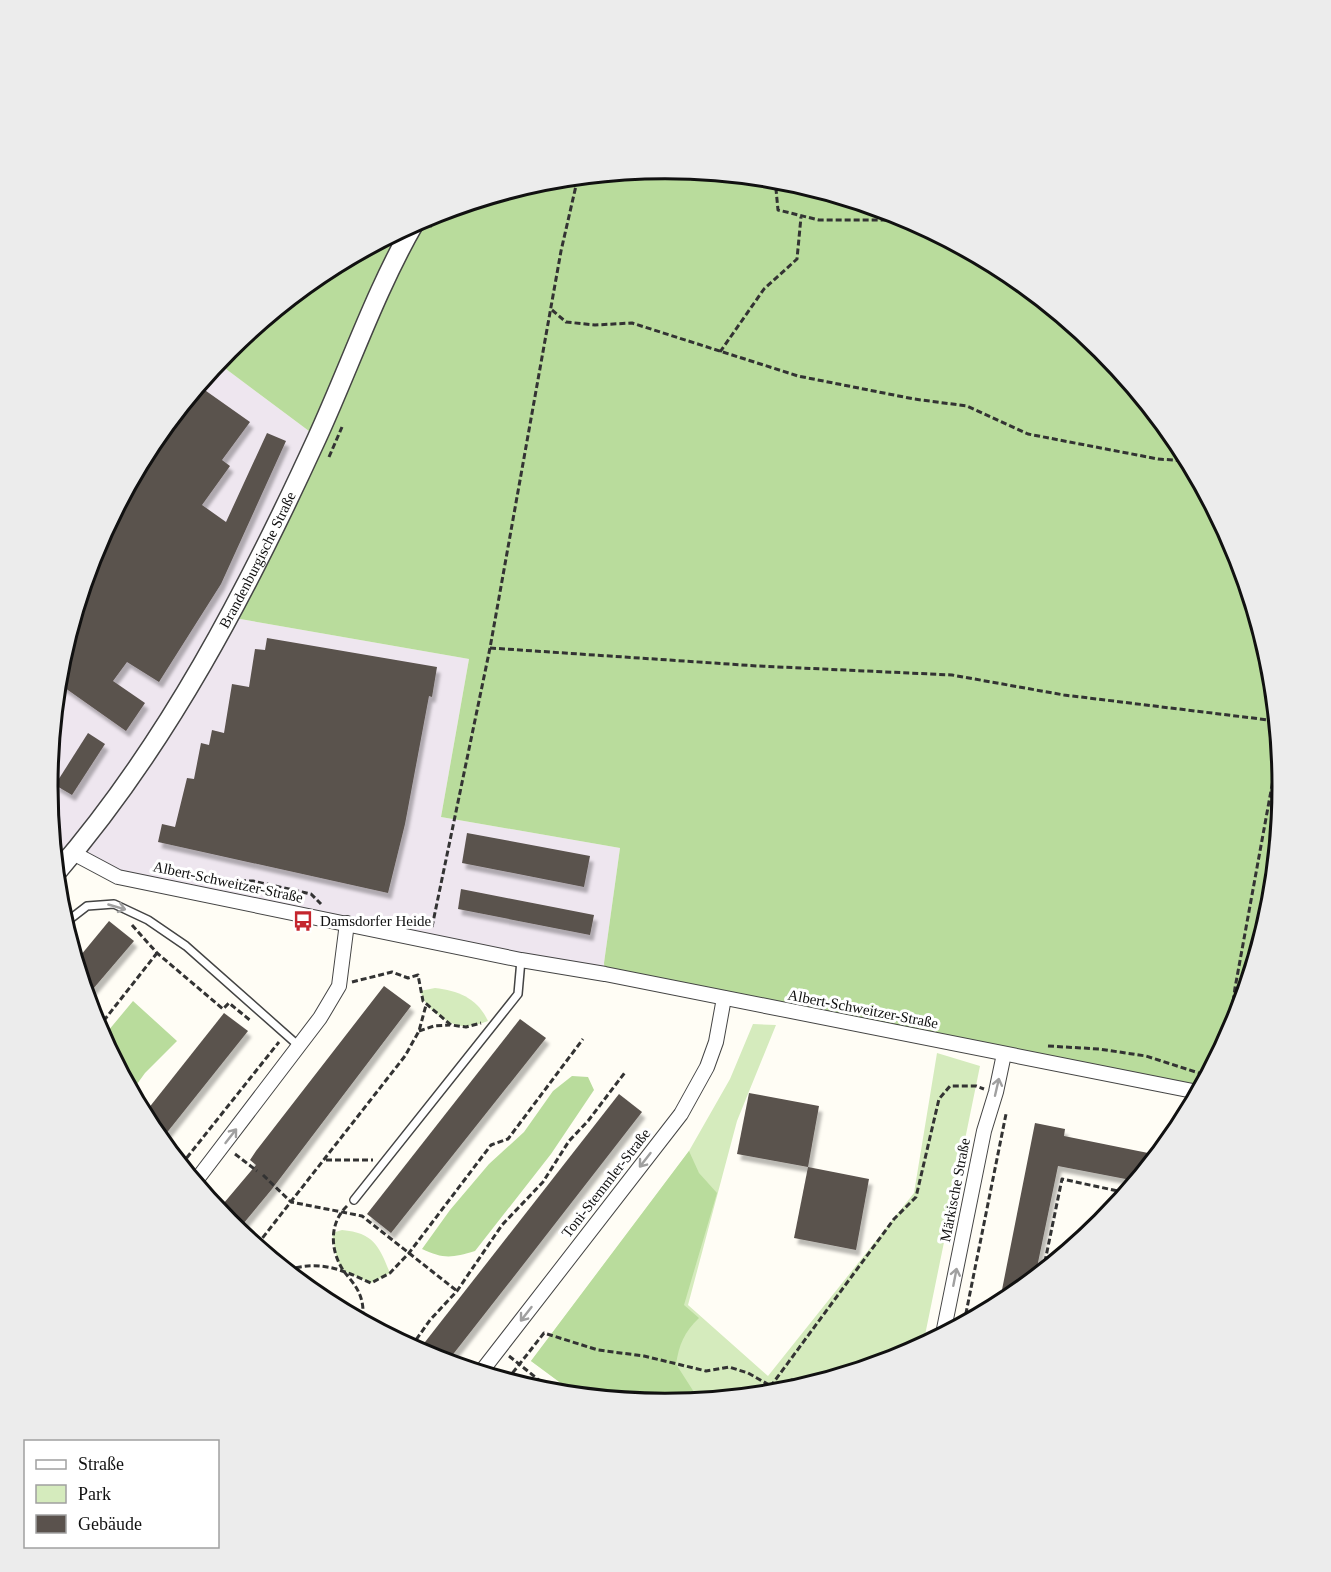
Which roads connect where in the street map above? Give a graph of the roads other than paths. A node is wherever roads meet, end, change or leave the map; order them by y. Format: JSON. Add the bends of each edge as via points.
{"nodes":[{"id":1,"x":406,"y":238,"type":"edge"},
{"id":2,"x":73,"y":853,"type":"junction"},
{"id":3,"x":64,"y":864,"type":"edge"},
{"id":4,"x":73,"y":917,"type":"edge"},
{"id":5,"x":348,"y":923,"type":"junction"},
{"id":6,"x":521,"y":960,"type":"junction"},
{"id":7,"x":724,"y":998,"type":"junction"},
{"id":8,"x":300,"y":1047,"type":"junction"},
{"id":9,"x":1004,"y":1054,"type":"junction"},
{"id":10,"x":1191,"y":1091,"type":"edge"},
{"id":11,"x":200,"y":1175,"type":"edge"},
{"id":12,"x":354,"y":1200,"type":"road end"},
{"id":13,"x":945,"y":1324,"type":"edge"},
{"id":14,"x":486,"y":1366,"type":"edge"}],
"edges":[{"from":1,"to":2,"type":"street","name":"Brandenburgische Straße","via":[[374,302],[313,447],[229,617],[144,757]]},
{"from":2,"to":3,"type":"street","name":"Brandenburgische Straße"},
{"from":2,"to":5,"type":"street","name":"Albert-Schweitzer-Straße","via":[[118,877]]},
{"from":4,"to":8,"type":"lane","via":[[87,906],[114,904],[148,920],[186,946]]},
{"from":5,"to":6,"type":"street","name":"Albert-Schweitzer-Straße"},
{"from":5,"to":8,"type":"street","via":[[339,986]]},
{"from":6,"to":7,"type":"street","name":"Albert-Schweitzer-Straße"},
{"from":6,"to":12,"type":"lane","via":[[518,994]]},
{"from":7,"to":9,"type":"street","name":"Albert-Schweitzer-Straße"},
{"from":7,"to":14,"type":"street","name":"Toni-Stemmler-Straße","one_way":true,"via":[[707,1067],[681,1114]]},
{"from":11,"to":8,"type":"street","one_way":true},
{"from":9,"to":10,"type":"street","name":"Albert-Schweitzer-Straße"},
{"from":13,"to":9,"type":"street","name":"Märkische Straße","one_way":true,"via":[[984,1131]]}]}
